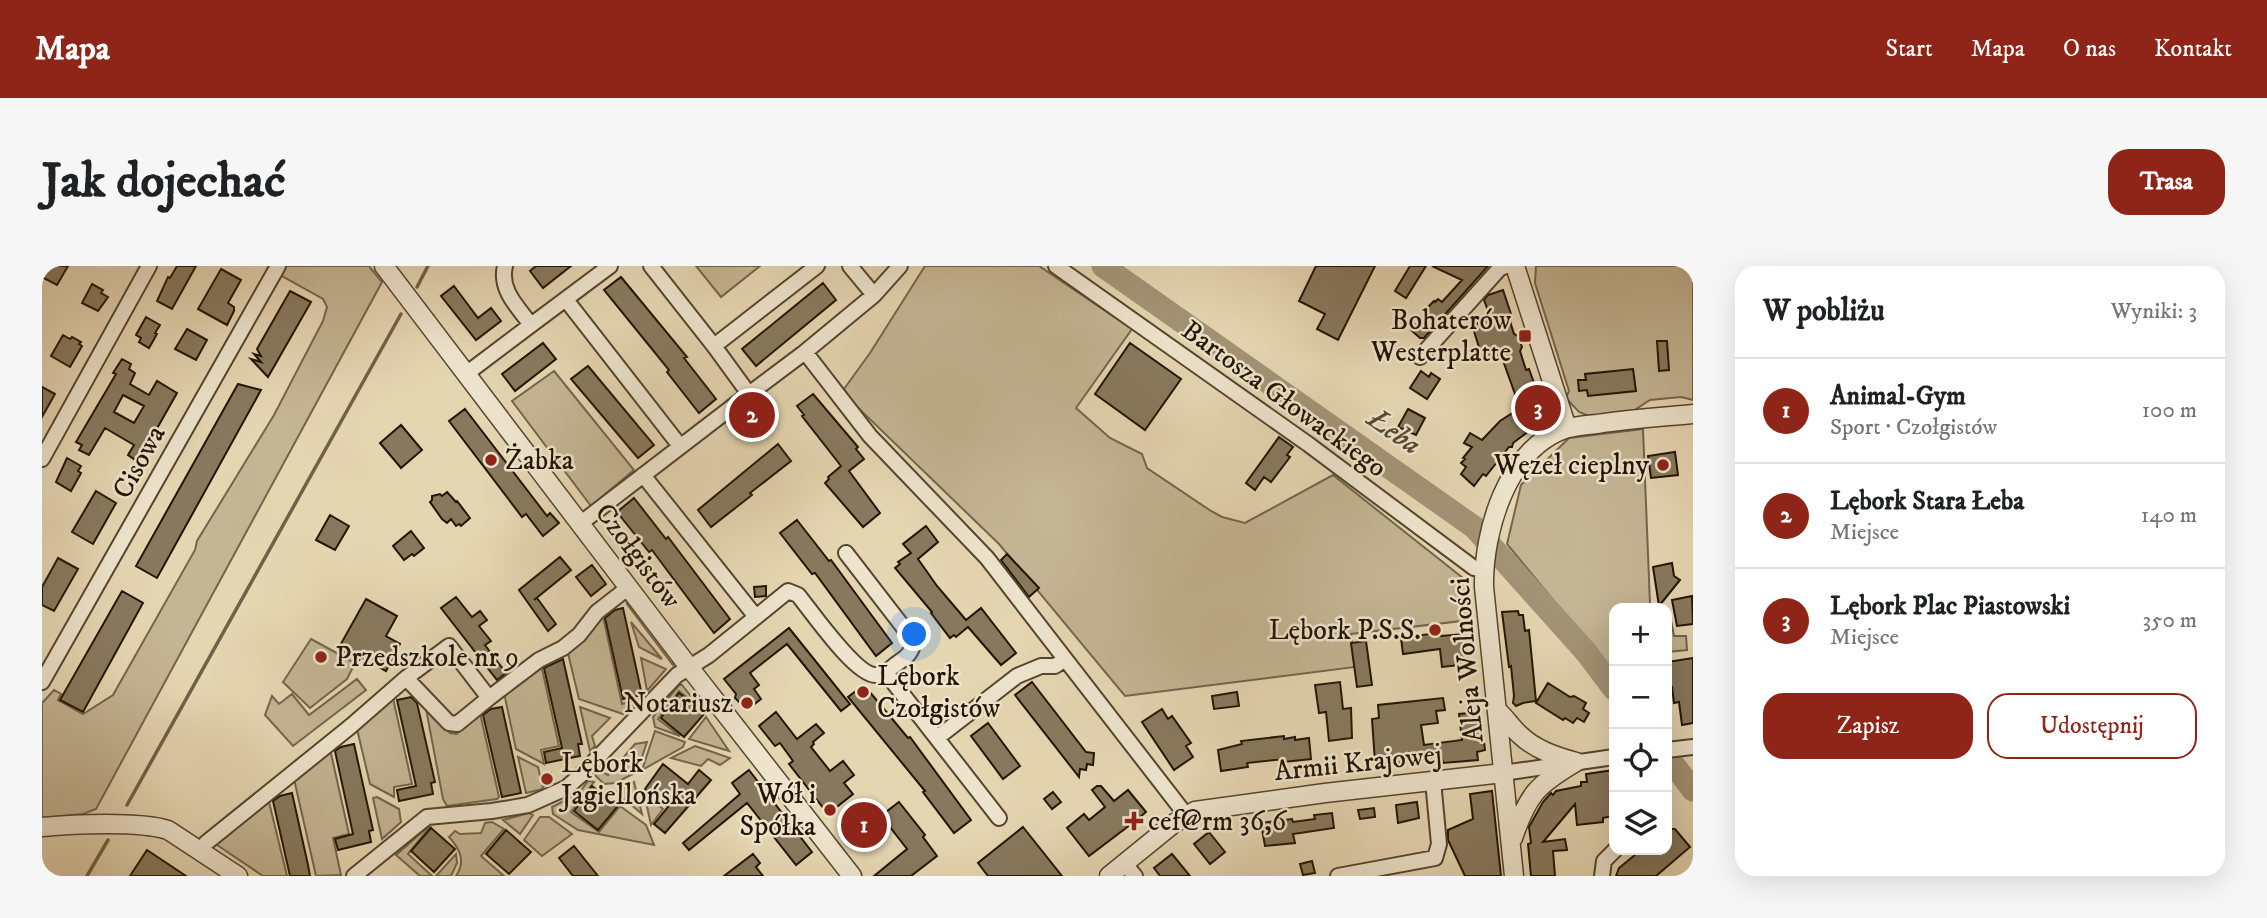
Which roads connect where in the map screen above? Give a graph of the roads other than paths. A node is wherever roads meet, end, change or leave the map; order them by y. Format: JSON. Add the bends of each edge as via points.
{"nodes":[{"id":1,"x":149,"y":266,"type":"edge"},
{"id":2,"x":278,"y":266,"type":"edge"},
{"id":3,"x":384,"y":266,"type":"edge"},
{"id":4,"x":505,"y":266,"type":"edge"},
{"id":5,"x":610,"y":266,"type":"edge"},
{"id":6,"x":651,"y":266,"type":"edge"},
{"id":7,"x":817,"y":266,"type":"edge"},
{"id":8,"x":850,"y":266,"type":"edge"},
{"id":9,"x":900,"y":266,"type":"edge"},
{"id":10,"x":1056,"y":266,"type":"edge"},
{"id":11,"x":1506,"y":266,"type":"edge"},
{"id":12,"x":1515,"y":266,"type":"edge"},
{"id":13,"x":874,"y":295,"type":"junction"},
{"id":14,"x":567,"y":300,"type":"junction"},
{"id":15,"x":531,"y":325,"type":"junction"},
{"id":16,"x":714,"y":346,"type":"junction"},
{"id":17,"x":805,"y":352,"type":"junction"},
{"id":18,"x":1420,"y":357,"type":"dead end"},
{"id":19,"x":466,"y":374,"type":"junction"},
{"id":20,"x":749,"y":394,"type":"junction"},
{"id":21,"x":1693,"y":414,"type":"edge"},
{"id":22,"x":1567,"y":429,"type":"junction"},
{"id":23,"x":46,"y":444,"type":"edge"},
{"id":24,"x":680,"y":446,"type":"junction"},
{"id":25,"x":42,"y":459,"type":"edge"},
{"id":26,"x":643,"y":475,"type":"junction"},
{"id":27,"x":581,"y":523,"type":"junction"},
{"id":28,"x":846,"y":553,"type":"dead end"},
{"id":29,"x":1484,"y":564,"type":"junction"},
{"id":30,"x":629,"y":587,"type":"junction"},
{"id":31,"x":756,"y":617,"type":"junction"},
{"id":32,"x":1065,"y":659,"type":"junction"},
{"id":33,"x":690,"y":667,"type":"junction"},
{"id":34,"x":886,"y":673,"type":"junction"},
{"id":35,"x":406,"y":678,"type":"junction"},
{"id":36,"x":42,"y":682,"type":"edge"},
{"id":37,"x":489,"y":698,"type":"junction"},
{"id":38,"x":1497,"y":710,"type":"junction"},
{"id":39,"x":937,"y":738,"type":"junction"},
{"id":40,"x":1609,"y":758,"type":"edge"},
{"id":41,"x":1576,"y":762,"type":"junction"},
{"id":42,"x":1503,"y":773,"type":"junction"},
{"id":43,"x":1433,"y":781,"type":"junction"},
{"id":44,"x":1186,"y":815,"type":"junction"},
{"id":45,"x":999,"y":818,"type":"dead end"},
{"id":46,"x":42,"y":827,"type":"edge"},
{"id":47,"x":1511,"y":844,"type":"junction"},
{"id":48,"x":201,"y":851,"type":"junction"},
{"id":49,"x":1610,"y":855,"type":"edge"},
{"id":50,"x":1129,"y":870,"type":"edge"},
{"id":51,"x":238,"y":876,"type":"edge"},
{"id":52,"x":354,"y":876,"type":"edge"},
{"id":53,"x":852,"y":876,"type":"edge"},
{"id":54,"x":1109,"y":876,"type":"edge"},
{"id":55,"x":1339,"y":876,"type":"edge"},
{"id":56,"x":1514,"y":876,"type":"edge"},
{"id":57,"x":1602,"y":876,"type":"edge"}],
"edges":[{"from":1,"to":23,"type":"street"},
{"from":2,"to":36,"type":"street","name":"Cisowa"},
{"from":3,"to":19,"type":"street","name":"Czołgistów"},
{"from":4,"to":15,"type":"street","via":[[506,290]]},
{"from":5,"to":14,"type":"street"},
{"from":6,"to":16,"type":"street"},
{"from":7,"to":16,"type":"street"},
{"from":8,"to":13,"type":"street"},
{"from":9,"to":13,"type":"street"},
{"from":10,"to":29,"type":"street","name":"Bartosza Głowackiego","via":[[1474,568]]},
{"from":11,"to":18,"type":"street"},
{"from":12,"to":22,"type":"street"},
{"from":13,"to":17,"type":"street"},
{"from":14,"to":15,"type":"street"},
{"from":14,"to":24,"type":"street"},
{"from":15,"to":19,"type":"street"},
{"from":16,"to":20,"type":"street"},
{"from":17,"to":20,"type":"street"},
{"from":17,"to":32,"type":"street","via":[[870,436],[987,558]]},
{"from":19,"to":27,"type":"street","name":"Czołgistów"},
{"from":20,"to":24,"type":"street"},
{"from":21,"to":22,"type":"street","name":"Aleja Wolności"},
{"from":22,"to":29,"type":"street","name":"Aleja Wolności","via":[[1540,444],[1506,485]]},
{"from":23,"to":25,"type":"street"},
{"from":24,"to":26,"type":"street"},
{"from":26,"to":27,"type":"street"},
{"from":26,"to":31,"type":"street"},
{"from":27,"to":30,"type":"street","name":"Czołgistów"},
{"from":28,"to":34,"type":"street","via":[[914,641],[912,652]]},
{"from":29,"to":38,"type":"street","name":"Aleja Wolności"},
{"from":30,"to":33,"type":"street","name":"Czołgistów"},
{"from":30,"to":37,"type":"street","via":[[563,648]]},
{"from":31,"to":33,"type":"street"},
{"from":31,"to":34,"type":"street","via":[[788,592],[798,595],[860,669]]},
{"from":32,"to":39,"type":"street","via":[[1017,676]]},
{"from":32,"to":44,"type":"street"},
{"from":33,"to":52,"type":"street","via":[[566,788],[528,804],[427,817]]},
{"from":33,"to":53,"type":"street","name":"Czołgistów"},
{"from":34,"to":39,"type":"street"},
{"from":35,"to":37,"type":"street","via":[[449,723],[457,724]]},
{"from":35,"to":37,"type":"street","via":[[449,646]]},
{"from":35,"to":48,"type":"street"},
{"from":38,"to":41,"type":"street","via":[[1532,744]]},
{"from":38,"to":42,"type":"street","name":"Aleja Wolności"},
{"from":39,"to":45,"type":"street"},
{"from":40,"to":41,"type":"street","name":"Armii Krajowej"},
{"from":41,"to":42,"type":"street","name":"Armii Krajowej"},
{"from":41,"to":47,"type":"street","via":[[1537,789],[1525,805]]},
{"from":42,"to":43,"type":"street","name":"Armii Krajowej"},
{"from":42,"to":47,"type":"street","name":"Aleja Wolności"},
{"from":43,"to":44,"type":"street","name":"Armii Krajowej","via":[[1210,808]]},
{"from":43,"to":55,"type":"street","via":[[1439,844],[1435,858]]},
{"from":44,"to":50,"type":"street","name":"Armii Krajowej"},
{"from":46,"to":48,"type":"street","via":[[156,827]]},
{"from":47,"to":56,"type":"street","name":"Aleja Wolności"},
{"from":48,"to":51,"type":"street"},
{"from":49,"to":57,"type":"street"},
{"from":50,"to":54,"type":"street","name":"Armii Krajowej"}]}
